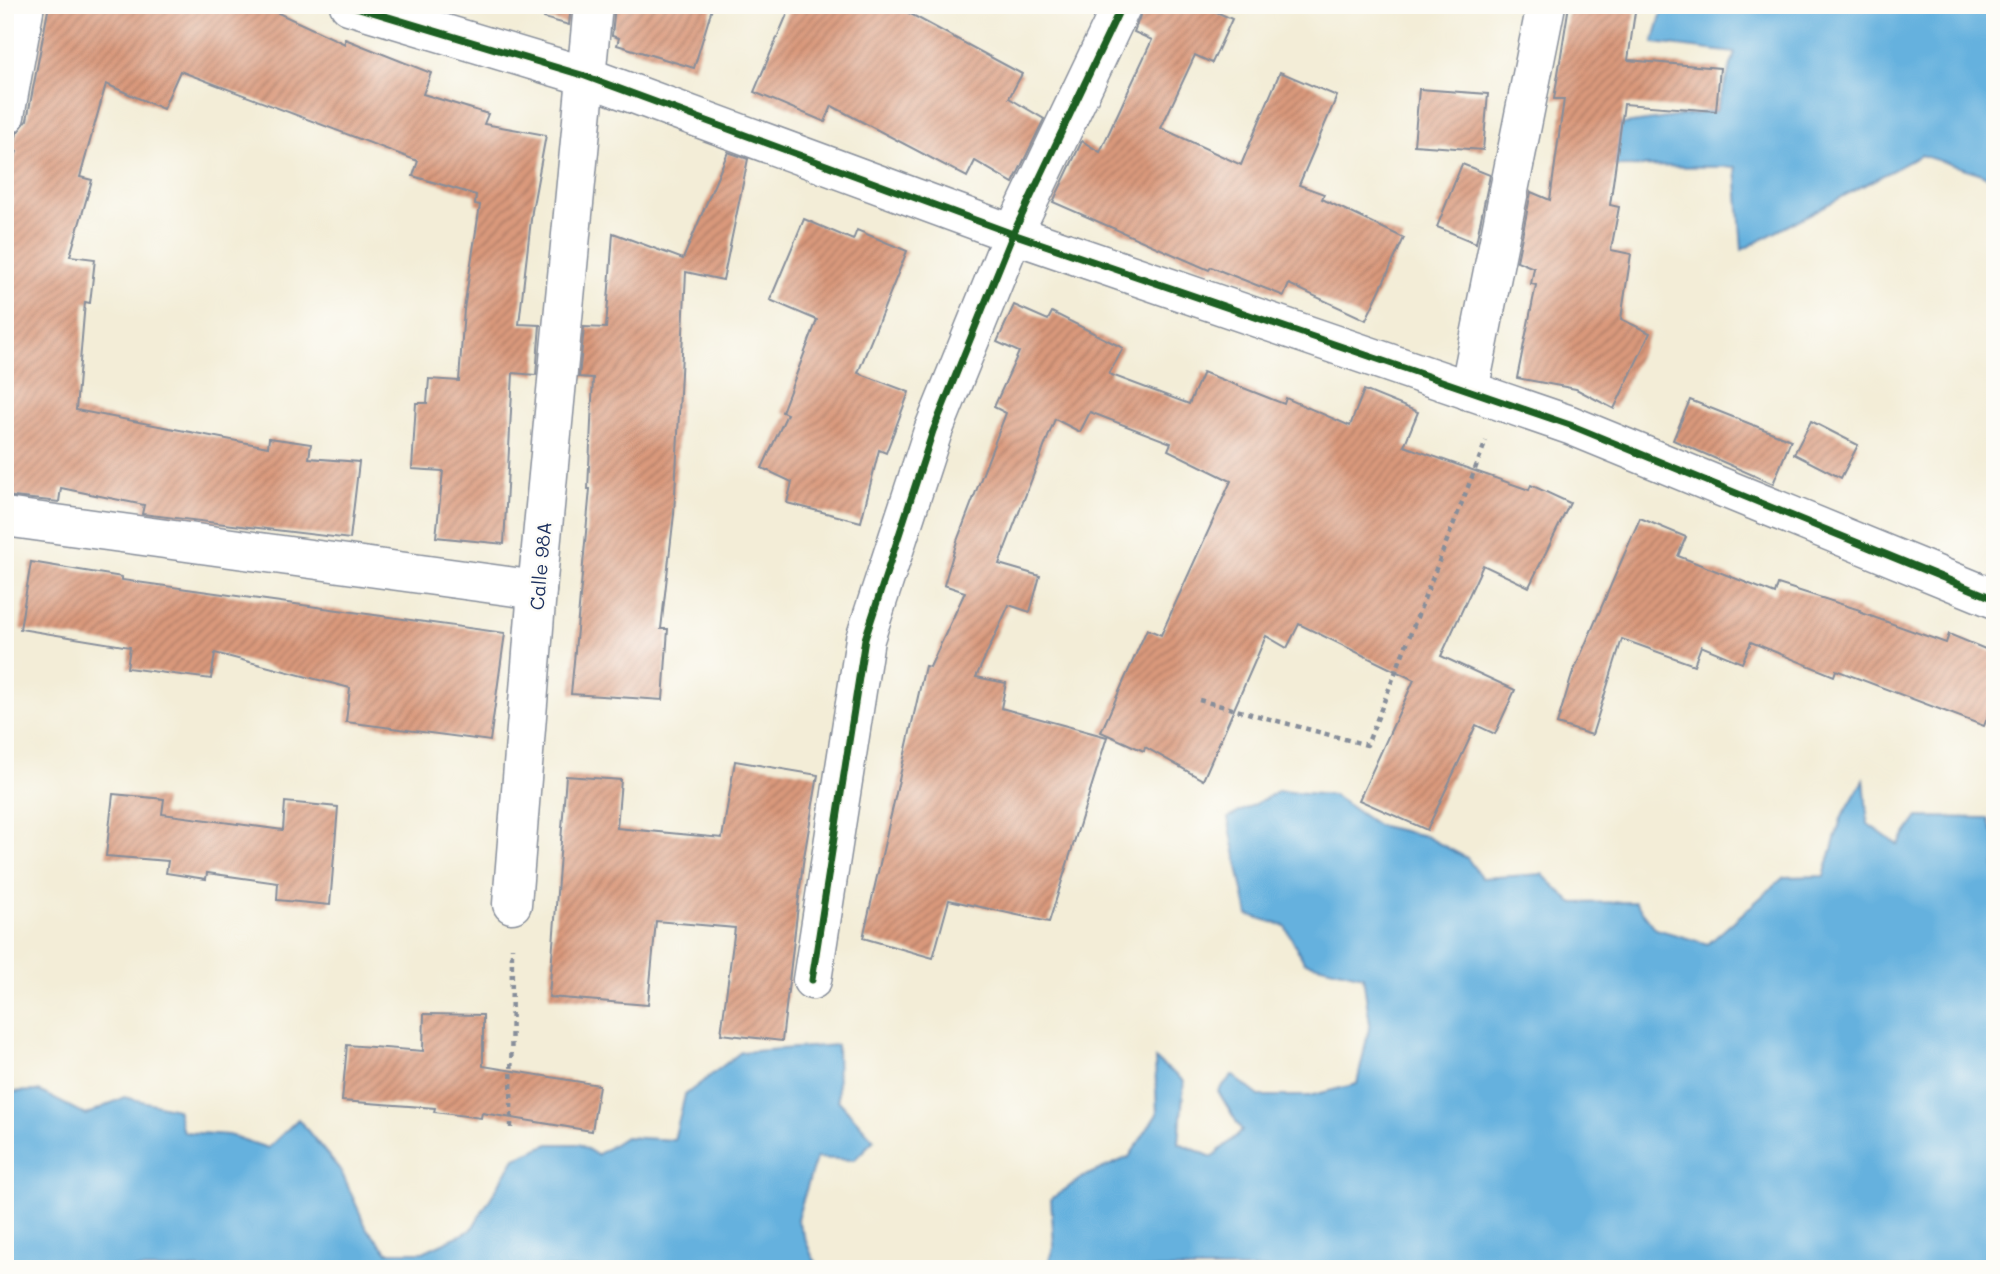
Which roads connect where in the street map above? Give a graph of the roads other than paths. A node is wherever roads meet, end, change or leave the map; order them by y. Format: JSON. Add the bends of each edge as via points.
{"nodes":[{"id":1,"x":25,"y":5,"type":"edge"},
{"id":2,"x":349,"y":5,"type":"edge"},
{"id":3,"x":593,"y":5,"type":"edge"},
{"id":4,"x":1122,"y":5,"type":"edge"},
{"id":5,"x":1546,"y":5,"type":"edge"},
{"id":6,"x":585,"y":76,"type":"junction"},
{"id":7,"x":5,"y":116,"type":"edge"},
{"id":8,"x":1013,"y":234,"type":"junction"},
{"id":9,"x":1485,"y":397,"type":"junction"},
{"id":10,"x":5,"y":517,"type":"edge"},
{"id":11,"x":537,"y":590,"type":"junction"},
{"id":12,"x":1995,"y":599,"type":"edge"},
{"id":13,"x":512,"y":904,"type":"road end"},
{"id":14,"x":812,"y":980,"type":"dead end"}],
"edges":[{"from":1,"to":7,"type":"street"},
{"from":2,"to":6,"type":"street"},
{"from":3,"to":6,"type":"street","name":"Calle 98A"},
{"from":4,"to":8,"type":"street"},
{"from":5,"to":9,"type":"street"},
{"from":6,"to":8,"type":"street"},
{"from":6,"to":11,"type":"street","name":"Calle 98A"},
{"from":8,"to":9,"type":"street"},
{"from":8,"to":14,"type":"street","via":[[933,431],[865,639]]},
{"from":9,"to":12,"type":"street","via":[[1570,425]]},
{"from":10,"to":11,"type":"street"},
{"from":11,"to":13,"type":"street","name":"Calle 98A"}]}
